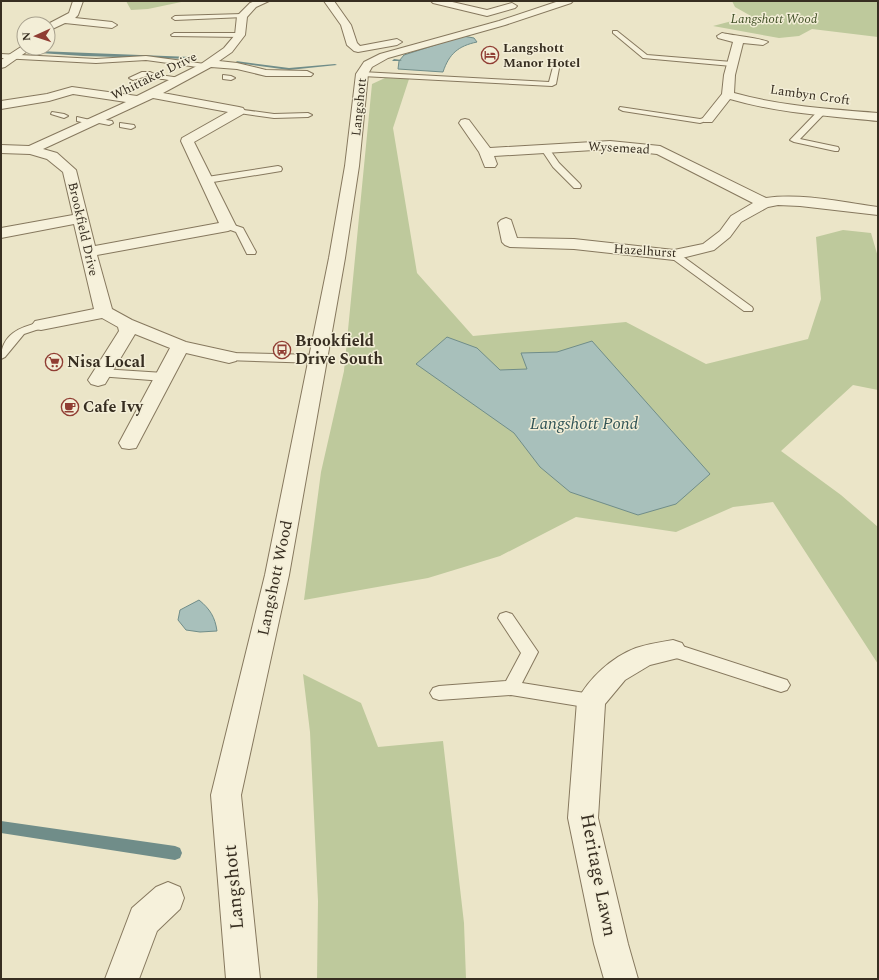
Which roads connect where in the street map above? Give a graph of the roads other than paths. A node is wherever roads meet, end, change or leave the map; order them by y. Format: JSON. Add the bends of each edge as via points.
{"nodes":[{"id":1,"x":78,"y":1,"type":"edge"},
{"id":2,"x":264,"y":1,"type":"edge"},
{"id":3,"x":329,"y":1,"type":"edge"},
{"id":4,"x":436,"y":1,"type":"edge"},
{"id":5,"x":568,"y":1,"type":"edge"},
{"id":6,"x":521,"y":3,"type":"dead end"},
{"id":7,"x":487,"y":13,"type":"junction"},
{"id":8,"x":242,"y":16,"type":"junction"},
{"id":9,"x":175,"y":18,"type":"dead end"},
{"id":10,"x":473,"y":18,"type":"dead end"},
{"id":11,"x":66,"y":20,"type":"junction"},
{"id":12,"x":56,"y":24,"type":"edge"},
{"id":13,"x":112,"y":25,"type":"dead end"},
{"id":14,"x":444,"y":28,"type":"dead end"},
{"id":15,"x":615,"y":32,"type":"dead end"},
{"id":16,"x":174,"y":35,"type":"dead end"},
{"id":17,"x":240,"y":35,"type":"junction"},
{"id":18,"x":722,"y":36,"type":"dead end"},
{"id":19,"x":739,"y":40,"type":"junction"},
{"id":20,"x":763,"y":42,"type":"dead end"},
{"id":21,"x":1,"y":56,"type":"edge"},
{"id":22,"x":14,"y":56,"type":"junction"},
{"id":23,"x":557,"y":63,"type":"dead end"},
{"id":24,"x":732,"y":64,"type":"junction"},
{"id":25,"x":1,"y":65,"type":"edge"},
{"id":26,"x":207,"y":68,"type":"junction"},
{"id":27,"x":483,"y":72,"type":"dead end"},
{"id":28,"x":150,"y":74,"type":"dead end"},
{"id":29,"x":307,"y":74,"type":"dead end"},
{"id":30,"x":362,"y":74,"type":"junction"},
{"id":31,"x":164,"y":77,"type":"dead end"},
{"id":32,"x":133,"y":78,"type":"dead end"},
{"id":33,"x":180,"y":80,"type":"junction"},
{"id":34,"x":479,"y":81,"type":"junction"},
{"id":35,"x":152,"y":94,"type":"junction"},
{"id":36,"x":734,"y":97,"type":"junction"},
{"id":37,"x":138,"y":100,"type":"junction"},
{"id":38,"x":1,"y":105,"type":"edge"},
{"id":39,"x":623,"y":109,"type":"dead end"},
{"id":40,"x":239,"y":111,"type":"junction"},
{"id":41,"x":822,"y":112,"type":"junction"},
{"id":42,"x":55,"y":114,"type":"dead end"},
{"id":43,"x":308,"y":115,"type":"dead end"},
{"id":44,"x":64,"y":116,"type":"dead end"},
{"id":45,"x":878,"y":117,"type":"edge"},
{"id":46,"x":708,"y":119,"type":"joint"},
{"id":47,"x":88,"y":121,"type":"junction"},
{"id":48,"x":109,"y":123,"type":"dead end"},
{"id":49,"x":465,"y":123,"type":"dead end"},
{"id":50,"x":545,"y":148,"type":"junction"},
{"id":51,"x":1,"y":149,"type":"edge"},
{"id":52,"x":31,"y":150,"type":"junction"},
{"id":53,"x":834,"y":150,"type":"dead end"},
{"id":54,"x":278,"y":169,"type":"dead end"},
{"id":55,"x":206,"y":180,"type":"junction"},
{"id":56,"x":577,"y":186,"type":"dead end"},
{"id":57,"x":764,"y":203,"type":"junction"},
{"id":58,"x":878,"y":211,"type":"edge"},
{"id":59,"x":82,"y":218,"type":"junction"},
{"id":60,"x":506,"y":223,"type":"dead end"},
{"id":61,"x":228,"y":226,"type":"junction"},
{"id":62,"x":1,"y":233,"type":"edge"},
{"id":63,"x":88,"y":252,"type":"junction"},
{"id":64,"x":251,"y":252,"type":"dead end"},
{"id":65,"x":674,"y":255,"type":"junction"},
{"id":66,"x":748,"y":309,"type":"dead end"},
{"id":67,"x":104,"y":312,"type":"junction"},
{"id":68,"x":126,"y":324,"type":"junction"},
{"id":69,"x":41,"y":325,"type":"joint"},
{"id":70,"x":180,"y":346,"type":"junction"},
{"id":71,"x":1,"y":355,"type":"edge"},
{"id":72,"x":229,"y":357,"type":"joint"},
{"id":73,"x":318,"y":359,"type":"junction"},
{"id":74,"x":100,"y":376,"type":"joint"},
{"id":75,"x":164,"y":376,"type":"junction"},
{"id":76,"x":129,"y":443,"type":"dead end"},
{"id":77,"x":506,"y":618,"type":"dead end"},
{"id":78,"x":673,"y":650,"type":"joint"},
{"id":79,"x":781,"y":685,"type":"dead end"},
{"id":80,"x":511,"y":688,"type":"junction"},
{"id":81,"x":439,"y":693,"type":"dead end"},
{"id":82,"x":591,"y":701,"type":"junction"},
{"id":83,"x":226,"y":795,"type":"joint"},
{"id":84,"x":168,"y":898,"type":"dead end"},
{"id":85,"x":122,"y":979,"type":"edge"},
{"id":86,"x":243,"y":979,"type":"edge"},
{"id":87,"x":621,"y":979,"type":"edge"}],
"edges":[{"from":1,"to":11,"type":"street","via":[[73,15]]},
{"from":2,"to":8,"type":"street","via":[[253,5]]},
{"from":3,"to":14,"type":"street","via":[[346,25],[352,45],[358,49],[418,38]]},
{"from":4,"to":7,"type":"street"},
{"from":5,"to":30,"type":"street","name":"Langshott","via":[[502,23],[384,56],[365,67]]},
{"from":6,"to":7,"type":"street"},
{"from":7,"to":10,"type":"street"},
{"from":8,"to":9,"type":"lane"},
{"from":8,"to":17,"type":"street"},
{"from":11,"to":12,"type":"street"},
{"from":11,"to":13,"type":"street"},
{"from":15,"to":24,"type":"lane","via":[[645,57]]},
{"from":16,"to":17,"type":"lane"},
{"from":17,"to":26,"type":"street","name":"Whittaker Drive","via":[[228,50]]},
{"from":18,"to":19,"type":"street"},
{"from":19,"to":20,"type":"street"},
{"from":19,"to":24,"type":"street"},
{"from":21,"to":22,"type":"lane"},
{"from":22,"to":25,"type":"street"},
{"from":22,"to":26,"type":"lane","via":[[96,61],[146,58]]},
{"from":23,"to":34,"type":"lane","via":[[552,84]]},
{"from":24,"to":36,"type":"street","via":[[727,89]]},
{"from":26,"to":29,"type":"street","via":[[237,66],[266,73]]},
{"from":26,"to":33,"type":"street","name":"Whittaker Drive"},
{"from":27,"to":34,"type":"lane"},
{"from":28,"to":32,"type":"lane"},
{"from":30,"to":34,"type":"lane"},
{"from":30,"to":73,"type":"street","name":"Langshott","via":[[359,118],[346,208]]},
{"from":31,"to":33,"type":"lane"},
{"from":33,"to":35,"type":"street","name":"Whittaker Drive"},
{"from":35,"to":37,"type":"street","name":"Whittaker Drive"},
{"from":35,"to":40,"type":"street"},
{"from":36,"to":41,"type":"street","name":"Lambyn Croft"},
{"from":36,"to":46,"type":"street","via":[[722,100]]},
{"from":37,"to":38,"type":"street","via":[[72,90]]},
{"from":37,"to":47,"type":"street","name":"Whittaker Drive"},
{"from":39,"to":46,"type":"lane","via":[[700,121]]},
{"from":40,"to":43,"type":"lane","via":[[274,116]]},
{"from":40,"to":55,"type":"street","via":[[187,142]]},
{"from":41,"to":45,"type":"street","name":"Lambyn Croft"},
{"from":41,"to":53,"type":"lane","via":[[794,140]]},
{"from":42,"to":44,"type":"lane"},
{"from":47,"to":48,"type":"lane"},
{"from":47,"to":52,"type":"street","name":"Whittaker Drive"},
{"from":49,"to":50,"type":"street","name":"Wysemead","via":[[488,158]]},
{"from":50,"to":56,"type":"lane","via":[[556,165]]},
{"from":50,"to":57,"type":"street","name":"Wysemead","via":[[610,146],[660,150]]},
{"from":51,"to":52,"type":"street","name":"Brookfield Drive"},
{"from":52,"to":59,"type":"street","name":"Brookfield Drive","via":[[52,156],[69,170]]},
{"from":54,"to":55,"type":"lane"},
{"from":55,"to":61,"type":"street"},
{"from":57,"to":58,"type":"street","name":"Hazelhurst","via":[[800,202]]},
{"from":57,"to":65,"type":"street","name":"Hazelhurst","via":[[736,219],[725,234],[708,247]]},
{"from":59,"to":62,"type":"street"},
{"from":59,"to":63,"type":"street","name":"Brookfield Drive"},
{"from":60,"to":65,"type":"street","name":"Hazelhurst","via":[[510,242],[574,244]]},
{"from":61,"to":63,"type":"street"},
{"from":61,"to":64,"type":"lane","via":[[240,230]]},
{"from":63,"to":67,"type":"street","name":"Brookfield Drive"},
{"from":65,"to":66,"type":"lane"},
{"from":67,"to":68,"type":"street"},
{"from":67,"to":69,"type":"street"},
{"from":68,"to":70,"type":"street"},
{"from":68,"to":74,"type":"street","via":[[128,331]]},
{"from":69,"to":71,"type":"lane","via":[[20,332]]},
{"from":70,"to":72,"type":"street"},
{"from":70,"to":75,"type":"street"},
{"from":72,"to":73,"type":"lane"},
{"from":73,"to":83,"type":"street","name":"Langshott Wood","via":[[277,575]]},
{"from":74,"to":75,"type":"lane"},
{"from":75,"to":76,"type":"street"},
{"from":77,"to":80,"type":"lane","via":[[530,652]]},
{"from":78,"to":79,"type":"lane"},
{"from":78,"to":82,"type":"street","via":[[644,656],[616,672]]},
{"from":80,"to":81,"type":"lane"},
{"from":80,"to":82,"type":"lane"},
{"from":82,"to":87,"type":"street","name":"Heritage Lawn","via":[[583,818]]},
{"from":83,"to":86,"type":"street","name":"Langshott"},
{"from":84,"to":85,"type":"street","via":[[144,920]]}]}
